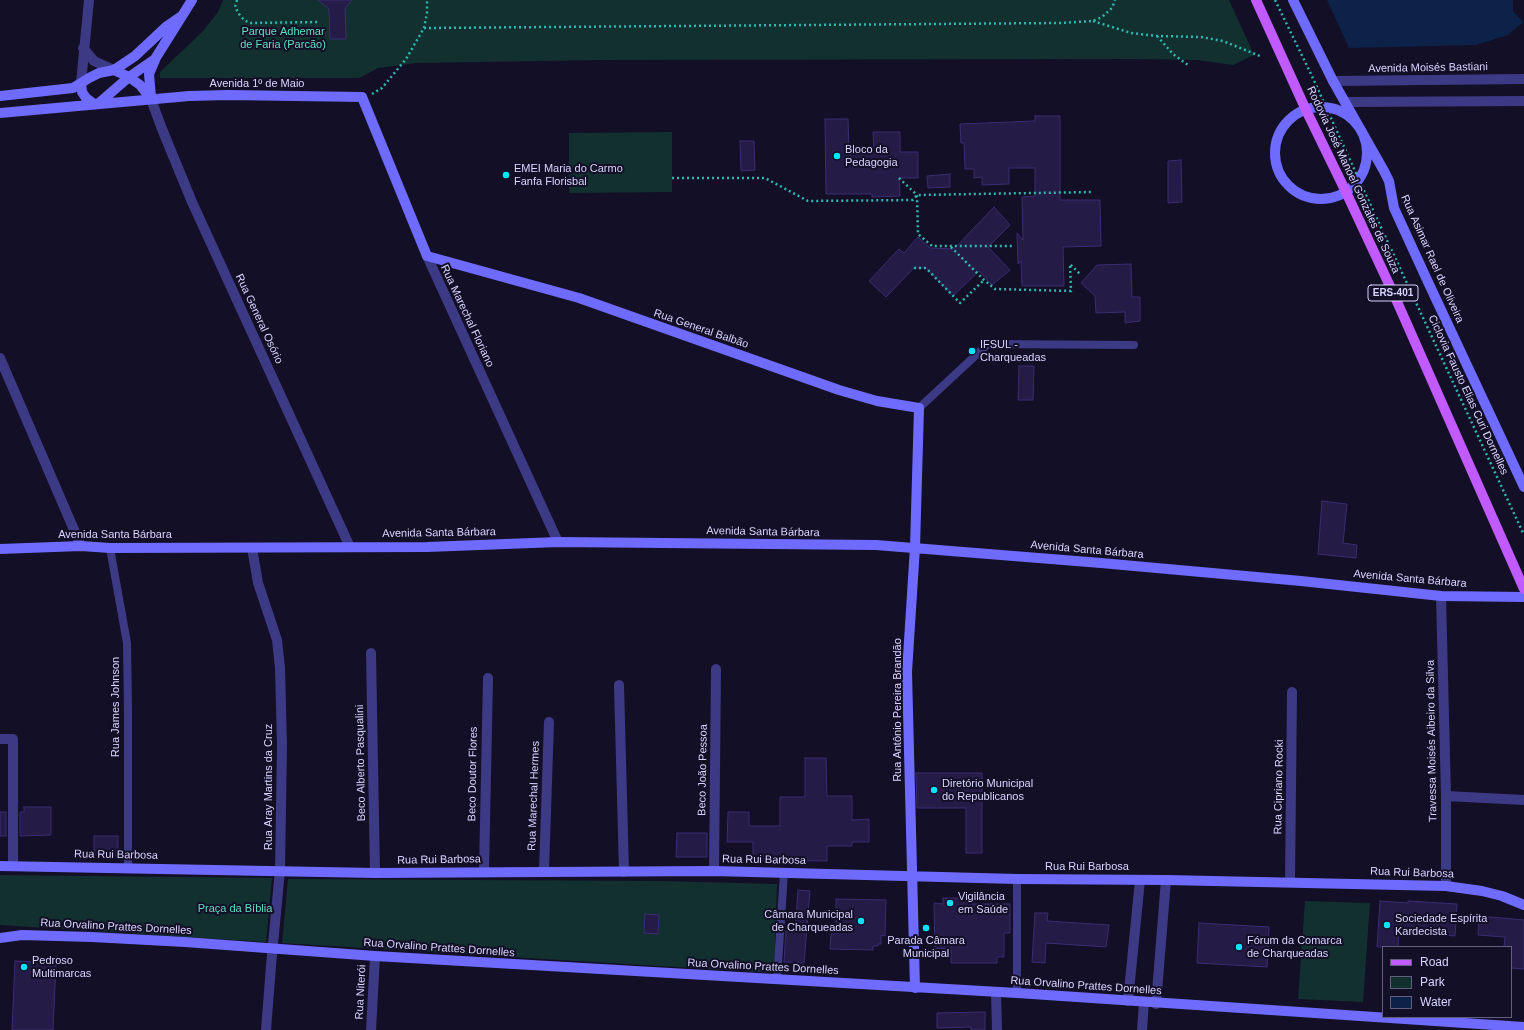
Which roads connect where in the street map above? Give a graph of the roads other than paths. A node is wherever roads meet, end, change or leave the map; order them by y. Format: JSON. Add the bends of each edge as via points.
{"nodes":[{"id":1,"x":89,"y":0,"type":"edge"},
{"id":2,"x":192,"y":0,"type":"edge"},
{"id":3,"x":1256,"y":0,"type":"edge"},
{"id":4,"x":1294,"y":0,"type":"edge"},
{"id":5,"x":182,"y":16,"type":"junction"},
{"id":6,"x":83,"y":48,"type":"junction"},
{"id":7,"x":155,"y":59,"type":"junction"},
{"id":8,"x":114,"y":70,"type":"junction"},
{"id":9,"x":129,"y":77,"type":"junction"},
{"id":10,"x":1524,"y":79,"type":"edge"},
{"id":11,"x":1333,"y":81,"type":"junction"},
{"id":12,"x":81,"y":83,"type":"junction"},
{"id":13,"x":0,"y":96,"type":"edge"},
{"id":14,"x":367,"y":96,"type":"joint"},
{"id":15,"x":151,"y":99,"type":"junction"},
{"id":16,"x":1524,"y":101,"type":"edge"},
{"id":17,"x":1346,"y":102,"type":"junction"},
{"id":18,"x":96,"y":104,"type":"junction"},
{"id":19,"x":1306,"y":110,"type":"junction"},
{"id":20,"x":0,"y":113,"type":"edge"},
{"id":21,"x":1361,"y":131,"type":"junction"},
{"id":22,"x":1346,"y":192,"type":"junction"},
{"id":23,"x":427,"y":256,"type":"junction"},
{"id":24,"x":1134,"y":345,"type":"dead end"},
{"id":25,"x":0,"y":358,"type":"edge"},
{"id":26,"x":919,"y":408,"type":"junction"},
{"id":27,"x":1524,"y":486,"type":"edge"},
{"id":28,"x":558,"y":542,"type":"junction"},
{"id":29,"x":81,"y":546,"type":"junction"},
{"id":30,"x":350,"y":547,"type":"junction"},
{"id":31,"x":915,"y":547,"type":"junction"},
{"id":32,"x":110,"y":548,"type":"junction"},
{"id":33,"x":252,"y":548,"type":"junction"},
{"id":34,"x":0,"y":549,"type":"edge"},
{"id":35,"x":1524,"y":589,"type":"edge"},
{"id":36,"x":1441,"y":596,"type":"junction"},
{"id":37,"x":1524,"y":597,"type":"edge"},
{"id":38,"x":371,"y":653,"type":"dead end"},
{"id":39,"x":716,"y":669,"type":"dead end"},
{"id":40,"x":488,"y":678,"type":"dead end"},
{"id":41,"x":619,"y":686,"type":"dead end"},
{"id":42,"x":1292,"y":692,"type":"dead end"},
{"id":43,"x":549,"y":722,"type":"dead end"},
{"id":44,"x":0,"y":740,"type":"edge"},
{"id":45,"x":1446,"y":796,"type":"junction"},
{"id":46,"x":1524,"y":800,"type":"edge"},
{"id":47,"x":0,"y":866,"type":"edge"},
{"id":48,"x":13,"y":866,"type":"junction"},
{"id":49,"x":128,"y":868,"type":"junction"},
{"id":50,"x":280,"y":870,"type":"junction"},
{"id":51,"x":484,"y":871,"type":"junction"},
{"id":52,"x":544,"y":871,"type":"junction"},
{"id":53,"x":714,"y":871,"type":"junction"},
{"id":54,"x":624,"y":872,"type":"junction"},
{"id":55,"x":375,"y":873,"type":"junction"},
{"id":56,"x":784,"y":873,"type":"junction"},
{"id":57,"x":912,"y":876,"type":"junction"},
{"id":58,"x":1017,"y":879,"type":"junction"},
{"id":59,"x":1140,"y":880,"type":"junction"},
{"id":60,"x":1166,"y":880,"type":"junction"},
{"id":61,"x":1290,"y":882,"type":"junction"},
{"id":62,"x":1446,"y":886,"type":"junction"},
{"id":63,"x":1524,"y":905,"type":"edge"},
{"id":64,"x":0,"y":938,"type":"edge"},
{"id":65,"x":273,"y":949,"type":"junction"},
{"id":66,"x":375,"y":956,"type":"junction"},
{"id":67,"x":777,"y":979,"type":"junction"},
{"id":68,"x":915,"y":988,"type":"junction"},
{"id":69,"x":996,"y":992,"type":"junction"},
{"id":70,"x":1017,"y":993,"type":"junction"},
{"id":71,"x":1128,"y":1001,"type":"junction"},
{"id":72,"x":1144,"y":1002,"type":"junction"},
{"id":73,"x":1156,"y":1004,"type":"junction"},
{"id":74,"x":1524,"y":1027,"type":"edge"},
{"id":75,"x":266,"y":1030,"type":"edge"},
{"id":76,"x":371,"y":1030,"type":"edge"},
{"id":77,"x":997,"y":1030,"type":"edge"},
{"id":78,"x":1142,"y":1030,"type":"edge"}],
"edges":[{"from":1,"to":6,"type":"street"},
{"from":2,"to":5,"type":"street"},
{"from":3,"to":19,"type":"main road","name":"Rodovia José Manoel Gonzales de Souza","number":"ERS-401"},
{"from":4,"to":11,"type":"street","name":"Rua Asimar Rael de Oliveira"},
{"from":5,"to":7,"type":"street"},
{"from":5,"to":8,"type":"street","via":[[167,26],[135,56]]},
{"from":6,"to":8,"type":"street","via":[[94,61]]},
{"from":6,"to":12,"type":"street"},
{"from":7,"to":9,"type":"street"},
{"from":7,"to":15,"type":"street","via":[[149,74]]},
{"from":8,"to":9,"type":"street"},
{"from":8,"to":12,"type":"street","via":[[99,73]]},
{"from":9,"to":15,"type":"street","via":[[146,90]]},
{"from":9,"to":18,"type":"street"},
{"from":10,"to":11,"type":"street","name":"Avenida Moisés Bastiani"},
{"from":11,"to":17,"type":"street","name":"Rua Asimar Rael de Oliveira"},
{"from":12,"to":13,"type":"street","via":[[73,88]]},
{"from":12,"to":18,"type":"street","via":[[86,98]]},
{"from":14,"to":15,"type":"street","name":"Avenida 1º de Maio","via":[[228,95]]},
{"from":14,"to":23,"type":"street","name":"Rua Marechal Floriano"},
{"from":15,"to":18,"type":"street","name":"Avenida 1º de Maio"},
{"from":15,"to":30,"type":"street","name":"Rua General Osório","via":[[192,202]]},
{"from":16,"to":17,"type":"street"},
{"from":17,"to":21,"type":"street","name":"Rua Asimar Rael de Oliveira"},
{"from":18,"to":20,"type":"street","name":"Avenida 1º de Maio"},
{"from":19,"to":21,"type":"street","via":[[1325,107],[1338,110],[1352,119]]},
{"from":19,"to":22,"type":"main road","name":"Rodovia José Manoel Gonzales de Souza","number":"ERS-401"},
{"from":19,"to":22,"type":"street","via":[[1294,116],[1283,127],[1277,141],[1275,156],[1278,171],[1286,183],[1298,193],[1311,198],[1326,199]]},
{"from":21,"to":22,"type":"street","via":[[1366,144],[1366,160],[1359,180]]},
{"from":21,"to":27,"type":"street","name":"Rua Asimar Rael de Oliveira","via":[[1389,181],[1394,208]]},
{"from":22,"to":35,"type":"main road","name":"Rodovia José Manoel Gonzales de Souza","number":"ERS-401"},
{"from":23,"to":26,"type":"street","name":"Rua General Balbão","via":[[579,298],[839,390],[877,401]]},
{"from":23,"to":28,"type":"street","name":"Rua Marechal Floriano"},
{"from":24,"to":26,"type":"lane","via":[[988,344]]},
{"from":25,"to":29,"type":"street"},
{"from":26,"to":31,"type":"street","name":"Rua Antônio Pereira Brandão"},
{"from":28,"to":30,"type":"street","name":"Avenida Santa Bárbara"},
{"from":28,"to":31,"type":"street","name":"Avenida Santa Bárbara"},
{"from":29,"to":32,"type":"street","name":"Avenida Santa Bárbara"},
{"from":29,"to":34,"type":"street","name":"Avenida Santa Bárbara"},
{"from":30,"to":33,"type":"street","name":"Avenida Santa Bárbara"},
{"from":31,"to":36,"type":"street","name":"Avenida Santa Bárbara"},
{"from":31,"to":57,"type":"street","name":"Rua Antônio Pereira Brandão","via":[[907,672]]},
{"from":32,"to":33,"type":"street","name":"Avenida Santa Bárbara"},
{"from":32,"to":49,"type":"lane","name":"Rua James Johnson","via":[[127,643]]},
{"from":33,"to":50,"type":"street","name":"Rua Aray Martins da Cruz","via":[[258,583],[277,640],[280,668]]},
{"from":36,"to":37,"type":"street","name":"Avenida Santa Bárbara"},
{"from":36,"to":45,"type":"street","name":"Travessa Moisés Aibeiro da Silva"},
{"from":38,"to":55,"type":"street","name":"Beco Alberto Pasqualini"},
{"from":39,"to":53,"type":"street","name":"Beco João Pessoa"},
{"from":40,"to":51,"type":"street","name":"Beco Doutor Flores"},
{"from":41,"to":54,"type":"street"},
{"from":42,"to":61,"type":"street","name":"Rua Cipriano Rocki"},
{"from":43,"to":52,"type":"street","name":"Rua Marechal Hermes"},
{"from":44,"to":48,"type":"street","via":[[13,739]]},
{"from":45,"to":46,"type":"street"},
{"from":45,"to":62,"type":"street","name":"Travessa Moisés Aibeiro da Silva"},
{"from":47,"to":48,"type":"street","name":"Rua Rui Barbosa"},
{"from":48,"to":49,"type":"street","name":"Rua Rui Barbosa"},
{"from":49,"to":50,"type":"street","name":"Rua Rui Barbosa"},
{"from":50,"to":55,"type":"street","name":"Rua Rui Barbosa"},
{"from":50,"to":65,"type":"street","name":"Rua Aray Martins da Cruz"},
{"from":51,"to":52,"type":"street","name":"Rua Rui Barbosa"},
{"from":51,"to":55,"type":"street","name":"Rua Rui Barbosa"},
{"from":52,"to":54,"type":"street","name":"Rua Rui Barbosa"},
{"from":53,"to":54,"type":"street","name":"Rua Rui Barbosa"},
{"from":53,"to":56,"type":"street","name":"Rua Rui Barbosa"},
{"from":56,"to":57,"type":"street","name":"Rua Rui Barbosa"},
{"from":56,"to":67,"type":"lane"},
{"from":57,"to":58,"type":"street","name":"Rua Rui Barbosa"},
{"from":57,"to":68,"type":"street","name":"Rua Antônio Pereira Brandão"},
{"from":58,"to":59,"type":"street","name":"Rua Rui Barbosa"},
{"from":58,"to":70,"type":"lane"},
{"from":59,"to":60,"type":"street","name":"Rua Rui Barbosa"},
{"from":59,"to":71,"type":"street"},
{"from":60,"to":61,"type":"street","name":"Rua Rui Barbosa"},
{"from":60,"to":73,"type":"street"},
{"from":61,"to":62,"type":"street","name":"Rua Rui Barbosa"},
{"from":62,"to":63,"type":"street","name":"Rua Rui Barbosa","via":[[1482,891]]},
{"from":64,"to":65,"type":"street","name":"Rua Orvalino Prattes Dornelles","via":[[22,935],[92,937]]},
{"from":65,"to":66,"type":"street","name":"Rua Orvalino Prattes Dornelles"},
{"from":65,"to":75,"type":"street","name":"Rua Aray Martins da Cruz"},
{"from":66,"to":67,"type":"street","name":"Rua Orvalino Prattes Dornelles"},
{"from":66,"to":76,"type":"street","name":"Rua Niterói"},
{"from":67,"to":68,"type":"street","name":"Rua Orvalino Prattes Dornelles"},
{"from":68,"to":69,"type":"street","name":"Rua Orvalino Prattes Dornelles"},
{"from":69,"to":70,"type":"street","name":"Rua Orvalino Prattes Dornelles"},
{"from":69,"to":77,"type":"street"},
{"from":70,"to":71,"type":"street","name":"Rua Orvalino Prattes Dornelles"},
{"from":71,"to":72,"type":"street","name":"Rua Orvalino Prattes Dornelles"},
{"from":72,"to":73,"type":"street","name":"Rua Orvalino Prattes Dornelles"},
{"from":72,"to":78,"type":"street"},
{"from":73,"to":74,"type":"street","name":"Rua Orvalino Prattes Dornelles"}]}
